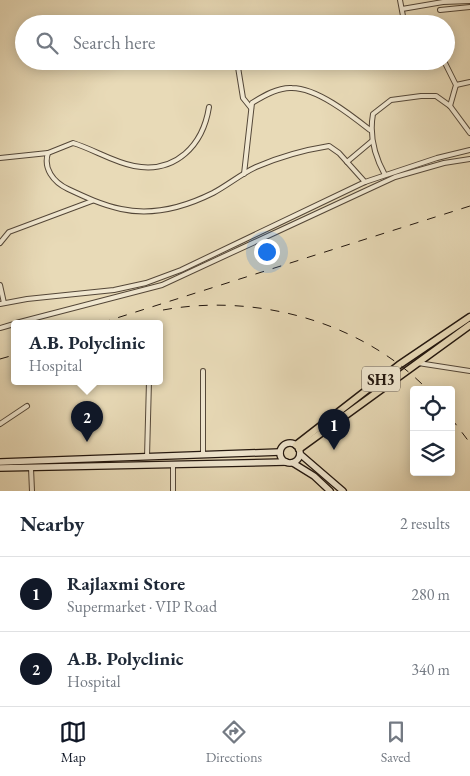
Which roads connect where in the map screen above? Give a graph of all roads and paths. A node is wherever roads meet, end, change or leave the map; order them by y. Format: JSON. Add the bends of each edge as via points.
{"nodes":[{"id":1,"x":400,"y":0,"type":"edge"},
{"id":2,"x":450,"y":1,"type":"edge"},
{"id":3,"x":470,"y":1,"type":"edge"},
{"id":4,"x":470,"y":7,"type":"edge"},
{"id":5,"x":402,"y":9,"type":"junction"},
{"id":6,"x":440,"y":10,"type":"dead end"},
{"id":7,"x":403,"y":15,"type":"edge"},
{"id":8,"x":238,"y":70,"type":"edge"},
{"id":9,"x":448,"y":70,"type":"edge"},
{"id":10,"x":470,"y":82,"type":"edge"},
{"id":11,"x":456,"y":85,"type":"junction"},
{"id":12,"x":450,"y":106,"type":"junction"},
{"id":13,"x":208,"y":107,"type":"dead end"},
{"id":14,"x":251,"y":108,"type":"junction"},
{"id":15,"x":370,"y":130,"type":"junction"},
{"id":16,"x":470,"y":133,"type":"edge"},
{"id":17,"x":372,"y":141,"type":"junction"},
{"id":18,"x":470,"y":150,"type":"edge"},
{"id":19,"x":48,"y":153,"type":"junction"},
{"id":20,"x":0,"y":158,"type":"edge"},
{"id":21,"x":470,"y":159,"type":"edge"},
{"id":22,"x":348,"y":162,"type":"junction"},
{"id":23,"x":244,"y":174,"type":"junction"},
{"id":24,"x":385,"y":175,"type":"junction"},
{"id":25,"x":364,"y":182,"type":"junction"},
{"id":26,"x":92,"y":201,"type":"junction"},
{"id":27,"x":0,"y":243,"type":"edge"},
{"id":28,"x":0,"y":285,"type":"edge"},
{"id":29,"x":2,"y":304,"type":"edge"},
{"id":30,"x":470,"y":317,"type":"edge"},
{"id":31,"x":30,"y":320,"type":"edge"},
{"id":32,"x":470,"y":325,"type":"edge"},
{"id":33,"x":418,"y":363,"type":"junction"},
{"id":34,"x":203,"y":371,"type":"dead end"},
{"id":35,"x":470,"y":372,"type":"edge"},
{"id":36,"x":149,"y":385,"type":"edge"},
{"id":37,"x":27,"y":406,"type":"dead end"},
{"id":38,"x":0,"y":424,"type":"edge"},
{"id":39,"x":298,"y":449,"type":"junction"},
{"id":40,"x":280,"y":452,"type":"junction"},
{"id":41,"x":203,"y":455,"type":"junction"},
{"id":42,"x":147,"y":458,"type":"junction"},
{"id":43,"x":0,"y":462,"type":"edge"},
{"id":44,"x":286,"y":462,"type":"junction"},
{"id":45,"x":173,"y":464,"type":"junction"},
{"id":46,"x":293,"y":464,"type":"junction"},
{"id":47,"x":0,"y":468,"type":"edge"},
{"id":48,"x":31,"y":468,"type":"junction"},
{"id":49,"x":32,"y":491,"type":"edge"},
{"id":50,"x":173,"y":491,"type":"edge"},
{"id":51,"x":330,"y":491,"type":"edge"},
{"id":52,"x":343,"y":491,"type":"edge"}],
"edges":[{"from":1,"to":5,"type":"street"},
{"from":2,"to":3,"type":"street"},
{"from":2,"to":5,"type":"street"},
{"from":4,"to":6,"type":"street"},
{"from":5,"to":7,"type":"street"},
{"from":8,"to":14,"type":"street","via":[[243,98]]},
{"from":9,"to":11,"type":"street"},
{"from":10,"to":11,"type":"street"},
{"from":11,"to":12,"type":"street"},
{"from":12,"to":15,"type":"street","via":[[436,96],[391,100],[373,114]]},
{"from":12,"to":16,"type":"street"},
{"from":13,"to":19,"type":"street","via":[[206,125],[187,154],[155,166],[135,166],[73,142]]},
{"from":14,"to":15,"type":"street","via":[[252,103],[266,94],[292,88],[314,94],[346,111]]},
{"from":14,"to":23,"type":"street"},
{"from":15,"to":17,"type":"street"},
{"from":17,"to":22,"type":"street"},
{"from":17,"to":24,"type":"street","via":[[376,160]]},
{"from":18,"to":24,"type":"street"},
{"from":19,"to":20,"type":"street"},
{"from":19,"to":26,"type":"street","via":[[45,162],[50,174],[64,187]]},
{"from":21,"to":31,"type":"street","via":[[395,177],[162,285]]},
{"from":22,"to":23,"type":"street","via":[[329,146],[293,154]]},
{"from":22,"to":25,"type":"street"},
{"from":23,"to":26,"type":"street","via":[[213,193],[175,208],[122,210]]},
{"from":24,"to":25,"type":"street"},
{"from":25,"to":29,"type":"street","via":[[181,270],[146,283]]},
{"from":26,"to":27,"type":"street","via":[[8,232]]},
{"from":28,"to":29,"type":"street"},
{"from":30,"to":39,"type":"main road","number":"SH3","via":[[399,365]]},
{"from":32,"to":33,"type":"main road","number":"SH3"},
{"from":33,"to":35,"type":"street"},
{"from":33,"to":39,"type":"main road","number":"SH3"},
{"from":34,"to":41,"type":"street"},
{"from":36,"to":42,"type":"street"},
{"from":37,"to":38,"type":"street"},
{"from":39,"to":40,"type":"main road","via":[[286,444]]},
{"from":39,"to":46,"type":"main road","via":[[298,460]]},
{"from":39,"to":52,"type":"main road"},
{"from":40,"to":41,"type":"main road"},
{"from":40,"to":44,"type":"main road"},
{"from":41,"to":42,"type":"main road"},
{"from":42,"to":43,"type":"main road"},
{"from":44,"to":45,"type":"main road"},
{"from":44,"to":46,"type":"main road"},
{"from":45,"to":48,"type":"main road"},
{"from":45,"to":50,"type":"street"},
{"from":46,"to":51,"type":"main road","via":[[314,476]]},
{"from":47,"to":48,"type":"main road"},
{"from":48,"to":49,"type":"street"}]}
